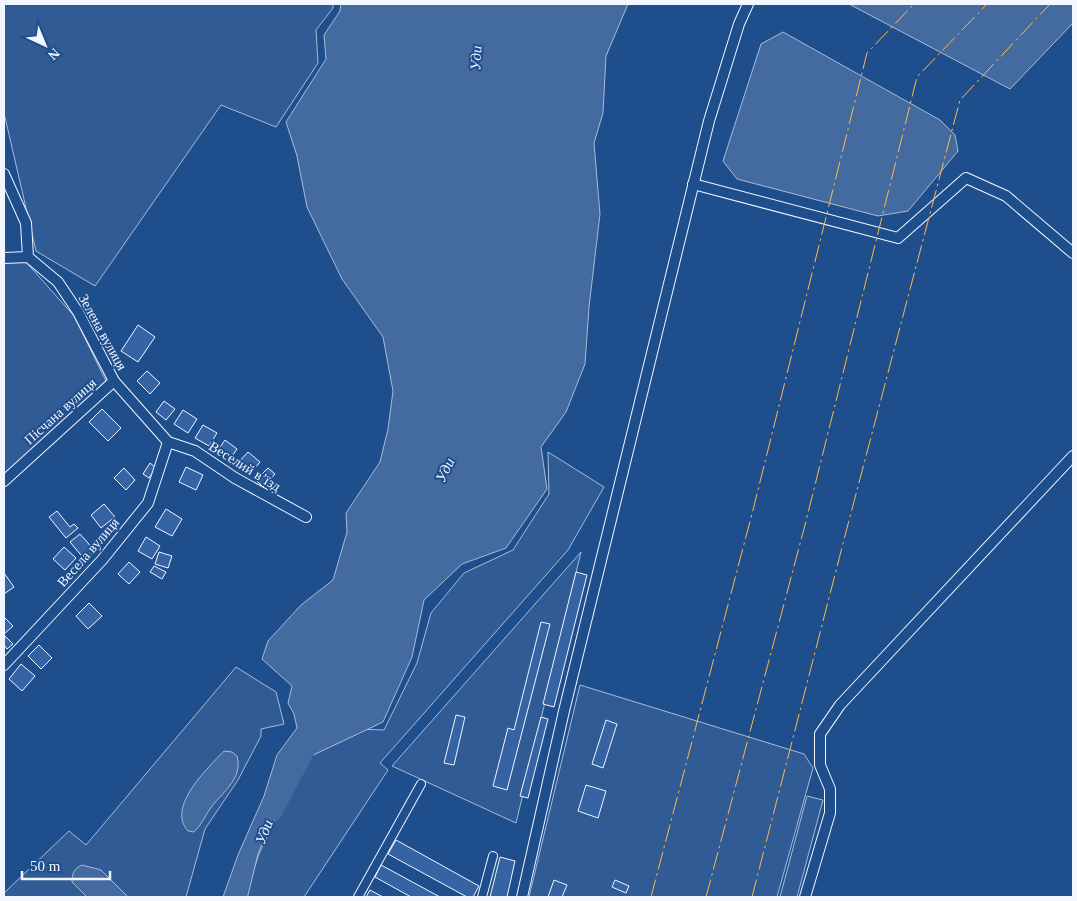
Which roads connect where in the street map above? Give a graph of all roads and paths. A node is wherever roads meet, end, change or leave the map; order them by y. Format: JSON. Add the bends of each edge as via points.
{"nodes":[{"id":1,"x":748,"y":4,"type":"edge"},
{"id":2,"x":4,"y":174,"type":"edge"},
{"id":3,"x":693,"y":184,"type":"junction"},
{"id":4,"x":1073,"y":253,"type":"edge"},
{"id":5,"x":28,"y":257,"type":"junction"},
{"id":6,"x":4,"y":258,"type":"edge"},
{"id":7,"x":114,"y":381,"type":"junction"},
{"id":8,"x":168,"y":442,"type":"junction"},
{"id":9,"x":1073,"y":456,"type":"edge"},
{"id":10,"x":4,"y":481,"type":"edge"},
{"id":11,"x":306,"y":517,"type":"dead end"},
{"id":12,"x":4,"y":665,"type":"edge"},
{"id":13,"x":421,"y":784,"type":"dead end"},
{"id":14,"x":493,"y":856,"type":"dead end"},
{"id":15,"x":358,"y":897,"type":"edge"},
{"id":16,"x":482,"y":897,"type":"edge"},
{"id":17,"x":522,"y":897,"type":"edge"},
{"id":18,"x":805,"y":897,"type":"edge"}],
"edges":[{"from":1,"to":3,"type":"street","via":[[709,121]]},
{"from":2,"to":5,"type":"street","via":[[26,223]]},
{"from":3,"to":4,"type":"street","via":[[898,238],[966,178],[1006,196]]},
{"from":3,"to":17,"type":"street","via":[[564,711]]},
{"from":5,"to":6,"type":"street"},
{"from":5,"to":7,"type":"street","name":"Зелена вулиця","via":[[58,282],[78,312]]},
{"from":7,"to":8,"type":"street","name":"Зелена вулиця"},
{"from":7,"to":10,"type":"street","name":"Пісчана вулиця"},
{"from":8,"to":11,"type":"street","name":"Веселий в’їзд","via":[[195,451]]},
{"from":8,"to":12,"type":"street","name":"Весела вулиця","via":[[148,503],[102,560]]},
{"from":9,"to":18,"type":"street","via":[[840,705],[820,734],[820,765],[830,789],[830,813]]},
{"from":13,"to":15,"type":"street"},
{"from":14,"to":16,"type":"street"}]}
